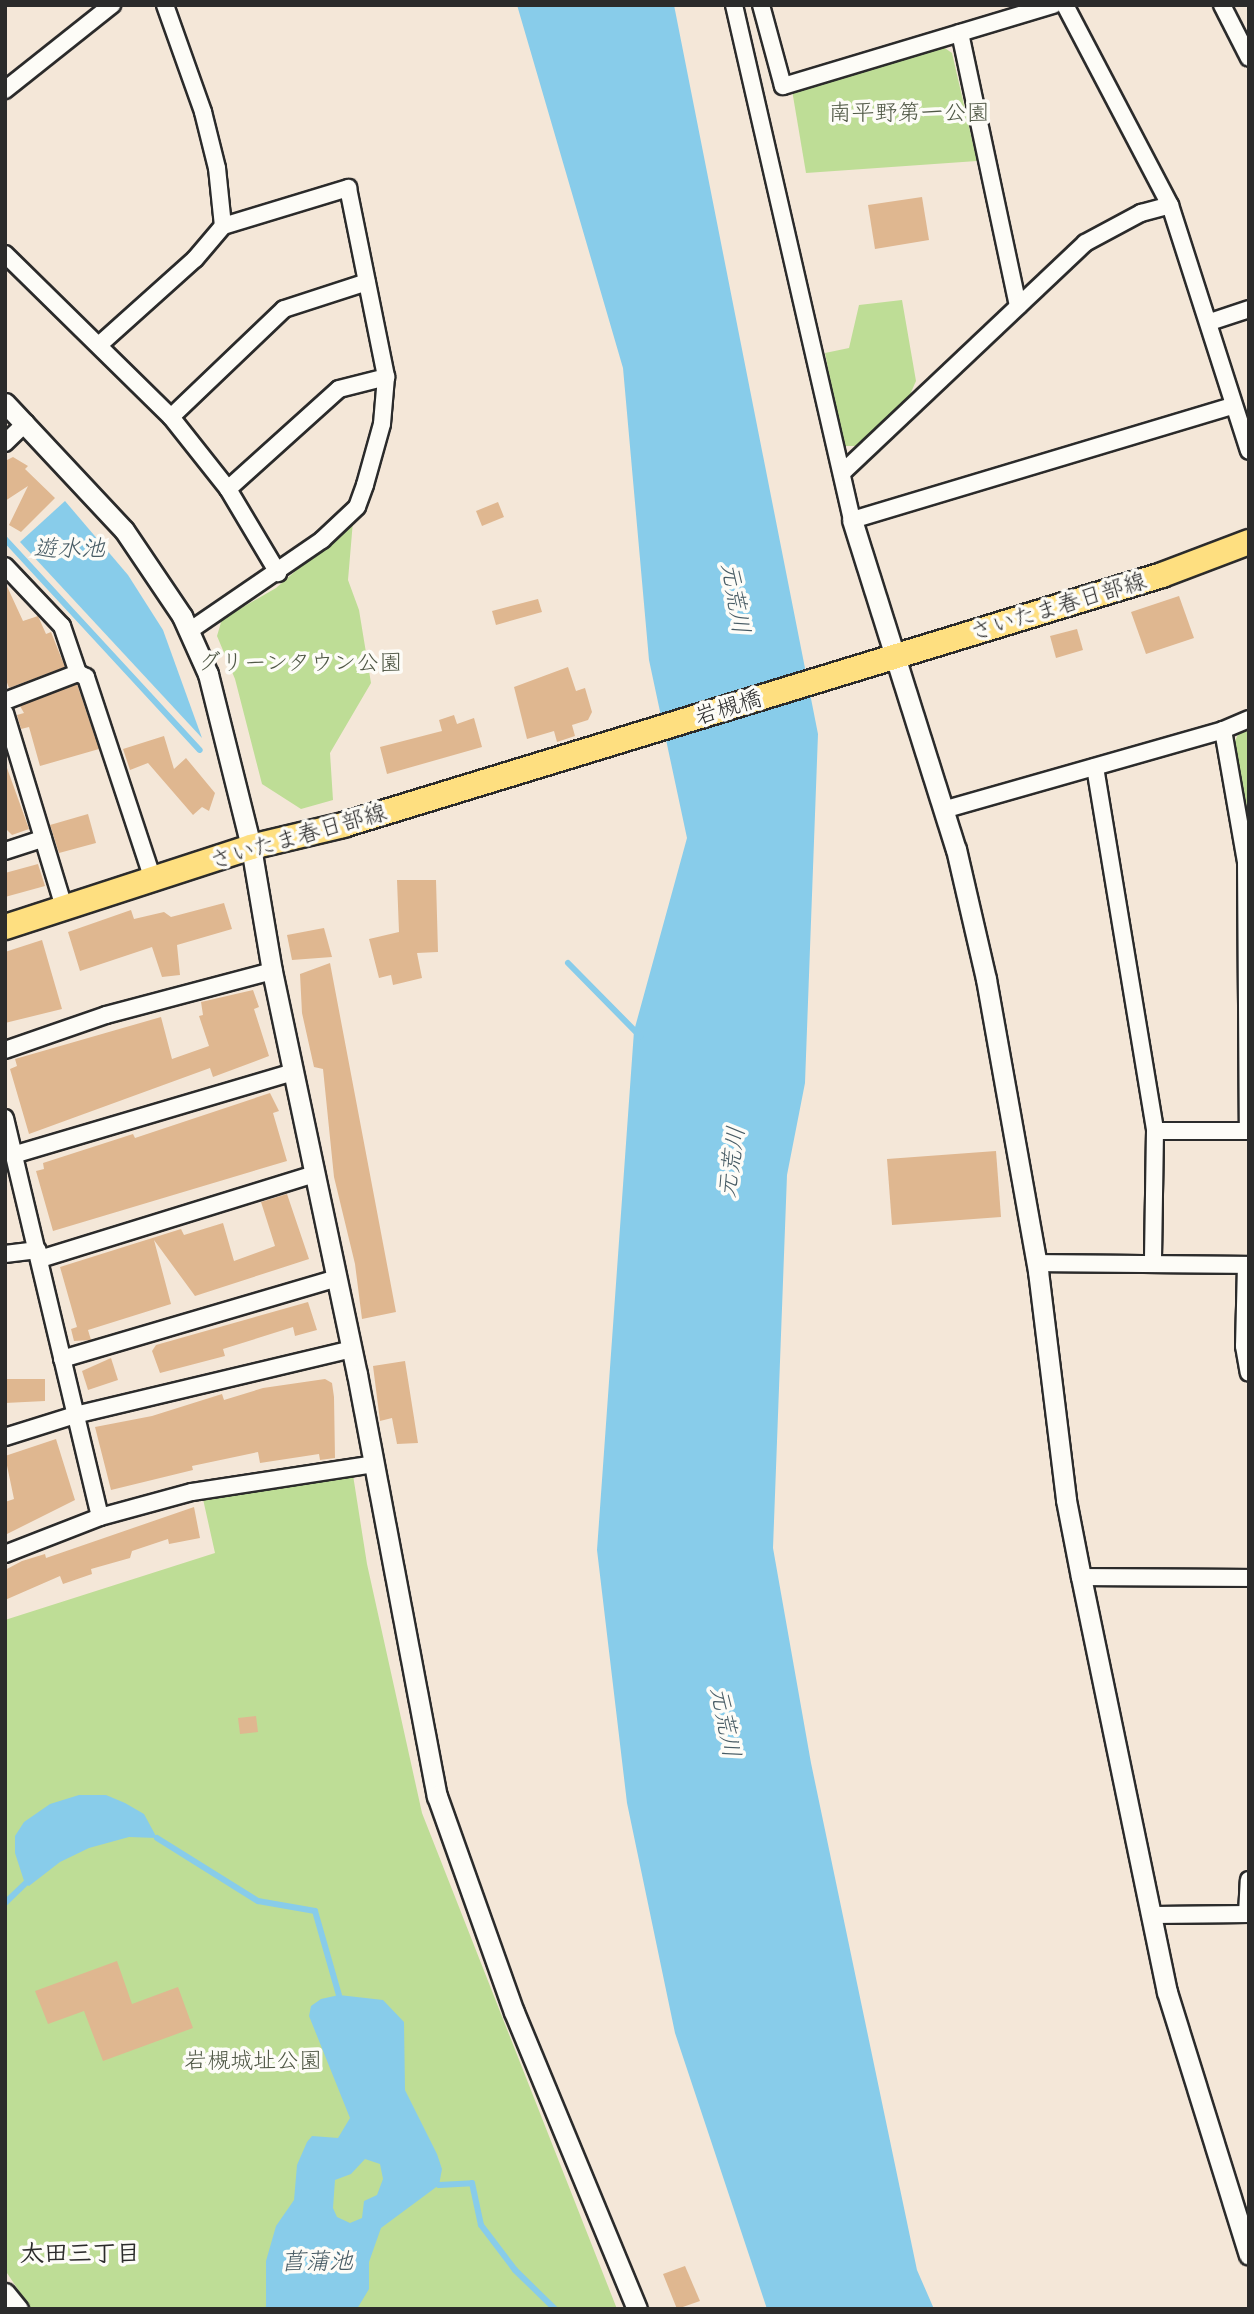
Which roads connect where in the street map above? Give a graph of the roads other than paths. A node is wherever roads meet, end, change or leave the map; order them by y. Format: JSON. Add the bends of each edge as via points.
{"nodes":[{"id":1,"x":111,"y":5,"type":"edge"},
{"id":2,"x":165,"y":5,"type":"edge"},
{"id":3,"x":734,"y":5,"type":"edge"},
{"id":4,"x":761,"y":5,"type":"edge"},
{"id":5,"x":1053,"y":5,"type":"edge"},
{"id":6,"x":1065,"y":5,"type":"edge"},
{"id":7,"x":1222,"y":5,"type":"edge"},
{"id":8,"x":960,"y":33,"type":"junction"},
{"id":9,"x":1249,"y":58,"type":"edge"},
{"id":10,"x":5,"y":90,"type":"edge"},
{"id":11,"x":1170,"y":205,"type":"junction"},
{"id":12,"x":223,"y":226,"type":"junction"},
{"id":13,"x":5,"y":254,"type":"edge"},
{"id":14,"x":367,"y":282,"type":"junction"},
{"id":15,"x":1018,"y":306,"type":"junction"},
{"id":16,"x":1249,"y":309,"type":"edge"},
{"id":17,"x":1210,"y":322,"type":"junction"},
{"id":18,"x":99,"y":345,"type":"junction"},
{"id":19,"x":386,"y":377,"type":"junction"},
{"id":20,"x":5,"y":403,"type":"edge"},
{"id":21,"x":1232,"y":406,"type":"junction"},
{"id":22,"x":171,"y":417,"type":"junction"},
{"id":23,"x":26,"y":423,"type":"junction"},
{"id":24,"x":5,"y":443,"type":"edge"},
{"id":25,"x":1249,"y":452,"type":"edge"},
{"id":26,"x":843,"y":472,"type":"junction"},
{"id":27,"x":228,"y":489,"type":"junction"},
{"id":28,"x":852,"y":520,"type":"junction"},
{"id":29,"x":1249,"y":542,"type":"edge"},
{"id":30,"x":5,"y":566,"type":"edge"},
{"id":31,"x":278,"y":573,"type":"junction"},
{"id":32,"x":189,"y":631,"type":"junction"},
{"id":33,"x":891,"y":656,"type":"junction"},
{"id":34,"x":865,"y":665,"type":"joint"},
{"id":35,"x":78,"y":673,"type":"junction"},
{"id":36,"x":5,"y":701,"type":"edge"},
{"id":37,"x":5,"y":713,"type":"edge"},
{"id":38,"x":1249,"y":719,"type":"edge"},
{"id":39,"x":1223,"y":730,"type":"junction"},
{"id":40,"x":10,"y":745,"type":"edge"},
{"id":41,"x":592,"y":748,"type":"joint"},
{"id":42,"x":1095,"y":767,"type":"junction"},
{"id":43,"x":943,"y":810,"type":"junction"},
{"id":44,"x":43,"y":839,"type":"junction"},
{"id":45,"x":251,"y":848,"type":"junction"},
{"id":46,"x":5,"y":851,"type":"edge"},
{"id":47,"x":1247,"y":862,"type":"edge"},
{"id":48,"x":153,"y":879,"type":"junction"},
{"id":49,"x":64,"y":907,"type":"junction"},
{"id":50,"x":5,"y":926,"type":"edge"},
{"id":51,"x":272,"y":971,"type":"junction"},
{"id":52,"x":5,"y":1050,"type":"edge"},
{"id":53,"x":293,"y":1072,"type":"junction"},
{"id":54,"x":5,"y":1118,"type":"edge"},
{"id":55,"x":1248,"y":1131,"type":"edge"},
{"id":56,"x":1155,"y":1132,"type":"junction"},
{"id":57,"x":13,"y":1155,"type":"junction"},
{"id":58,"x":314,"y":1174,"type":"junction"},
{"id":59,"x":5,"y":1254,"type":"edge"},
{"id":60,"x":39,"y":1255,"type":"junction"},
{"id":61,"x":1153,"y":1261,"type":"junction"},
{"id":62,"x":1037,"y":1263,"type":"junction"},
{"id":63,"x":1247,"y":1265,"type":"edge"},
{"id":64,"x":337,"y":1278,"type":"junction"},
{"id":65,"x":352,"y":1349,"type":"junction"},
{"id":66,"x":62,"y":1359,"type":"junction"},
{"id":67,"x":1249,"y":1373,"type":"edge"},
{"id":68,"x":75,"y":1415,"type":"junction"},
{"id":69,"x":5,"y":1437,"type":"edge"},
{"id":70,"x":374,"y":1464,"type":"junction"},
{"id":71,"x":100,"y":1517,"type":"junction"},
{"id":72,"x":5,"y":1554,"type":"edge"},
{"id":73,"x":1081,"y":1577,"type":"junction"},
{"id":74,"x":1249,"y":1578,"type":"edge"},
{"id":75,"x":1249,"y":1880,"type":"edge"},
{"id":76,"x":1248,"y":1914,"type":"edge"},
{"id":77,"x":1154,"y":1915,"type":"junction"},
{"id":78,"x":1248,"y":2248,"type":"edge"},
{"id":79,"x":5,"y":2293,"type":"edge"},
{"id":80,"x":18,"y":2309,"type":"edge"},
{"id":81,"x":637,"y":2309,"type":"edge"}],
"edges":[{"from":1,"to":10,"type":"street"},
{"from":2,"to":12,"type":"street","via":[[203,112],[217,168]]},
{"from":3,"to":26,"type":"street"},
{"from":4,"to":8,"type":"street","via":[[782,86]]},
{"from":5,"to":8,"type":"street"},
{"from":6,"to":11,"type":"street"},
{"from":7,"to":9,"type":"street"},
{"from":8,"to":15,"type":"street"},
{"from":11,"to":15,"type":"street","via":[[1141,213],[1084,243]]},
{"from":11,"to":17,"type":"street"},
{"from":12,"to":14,"type":"street","via":[[348,188]]},
{"from":12,"to":18,"type":"street","via":[[195,259]]},
{"from":13,"to":18,"type":"street"},
{"from":14,"to":19,"type":"street"},
{"from":14,"to":22,"type":"street","via":[[284,309]]},
{"from":15,"to":26,"type":"street"},
{"from":16,"to":17,"type":"street"},
{"from":17,"to":21,"type":"street"},
{"from":18,"to":22,"type":"street"},
{"from":19,"to":27,"type":"street","via":[[339,389]]},
{"from":19,"to":31,"type":"street","via":[[382,424],[357,507]]},
{"from":20,"to":23,"type":"street"},
{"from":21,"to":25,"type":"street"},
{"from":21,"to":28,"type":"street"},
{"from":22,"to":27,"type":"street"},
{"from":23,"to":24,"type":"street"},
{"from":23,"to":32,"type":"street","via":[[124,530]]},
{"from":26,"to":28,"type":"street"},
{"from":27,"to":31,"type":"street"},
{"from":28,"to":33,"type":"street"},
{"from":29,"to":33,"type":"main road","name":"さいたま春日部線","via":[[1162,575]]},
{"from":30,"to":35,"type":"street","via":[[62,626]]},
{"from":31,"to":32,"type":"street"},
{"from":32,"to":45,"type":"street","via":[[222,721]]},
{"from":33,"to":34,"type":"main road","name":"さいたま春日部線"},
{"from":33,"to":43,"type":"street"},
{"from":34,"to":41,"type":"main road","name":"岩槻橋"},
{"from":35,"to":36,"type":"street"},
{"from":35,"to":48,"type":"street","via":[[86,677]]},
{"from":37,"to":40,"type":"street"},
{"from":38,"to":39,"type":"street"},
{"from":39,"to":42,"type":"street"},
{"from":39,"to":47,"type":"street"},
{"from":40,"to":44,"type":"street"},
{"from":41,"to":45,"type":"main road","name":"さいたま春日部線","via":[[343,825]]},
{"from":42,"to":43,"type":"street"},
{"from":42,"to":56,"type":"street"},
{"from":43,"to":62,"type":"street","via":[[986,979]]},
{"from":44,"to":46,"type":"street"},
{"from":44,"to":49,"type":"street"},
{"from":45,"to":48,"type":"main road","name":"さいたま春日部線"},
{"from":45,"to":51,"type":"street"},
{"from":47,"to":55,"type":"street"},
{"from":48,"to":49,"type":"main road","name":"さいたま春日部線"},
{"from":49,"to":50,"type":"main road","name":"さいたま春日部線"},
{"from":51,"to":52,"type":"street","via":[[107,1014]]},
{"from":51,"to":53,"type":"street"},
{"from":53,"to":57,"type":"street"},
{"from":53,"to":58,"type":"street"},
{"from":54,"to":57,"type":"street"},
{"from":55,"to":56,"type":"street"},
{"from":56,"to":61,"type":"street"},
{"from":57,"to":60,"type":"street"},
{"from":58,"to":60,"type":"street"},
{"from":58,"to":64,"type":"street"},
{"from":59,"to":60,"type":"street"},
{"from":60,"to":66,"type":"street"},
{"from":61,"to":62,"type":"street"},
{"from":61,"to":63,"type":"street"},
{"from":62,"to":73,"type":"street","via":[[1066,1500]]},
{"from":63,"to":67,"type":"street","via":[[1244,1346]]},
{"from":64,"to":65,"type":"street"},
{"from":64,"to":66,"type":"street"},
{"from":65,"to":68,"type":"street"},
{"from":65,"to":70,"type":"street"},
{"from":66,"to":68,"type":"street"},
{"from":68,"to":69,"type":"street"},
{"from":68,"to":71,"type":"street"},
{"from":70,"to":71,"type":"street","via":[[240,1482]]},
{"from":70,"to":81,"type":"street","via":[[437,1796],[514,2012]]},
{"from":71,"to":72,"type":"street"},
{"from":73,"to":74,"type":"street"},
{"from":73,"to":77,"type":"street"},
{"from":75,"to":76,"type":"street"},
{"from":76,"to":77,"type":"street"},
{"from":77,"to":78,"type":"street","via":[[1167,1992]]},
{"from":79,"to":80,"type":"street"}]}
